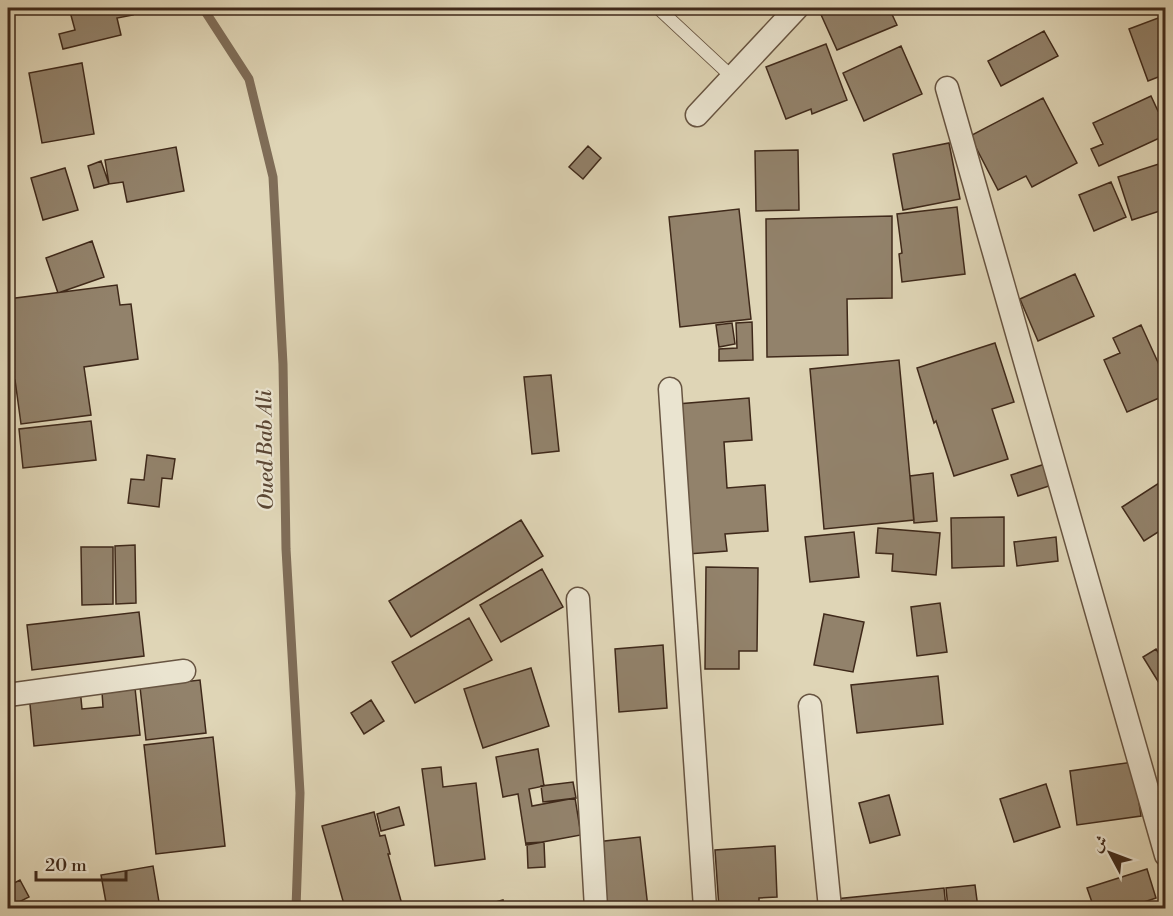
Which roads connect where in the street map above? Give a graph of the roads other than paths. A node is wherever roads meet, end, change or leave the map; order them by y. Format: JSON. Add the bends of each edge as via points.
{"nodes":[{"id":1,"x":658,"y":8,"type":"edge"},
{"id":2,"x":797,"y":8,"type":"edge"},
{"id":3,"x":731,"y":76,"type":"junction"},
{"id":4,"x":947,"y":88,"type":"dead end"},
{"id":5,"x":697,"y":115,"type":"dead end"},
{"id":6,"x":670,"y":389,"type":"dead end"},
{"id":7,"x":578,"y":599,"type":"dead end"},
{"id":8,"x":184,"y":671,"type":"dead end"},
{"id":9,"x":8,"y":695,"type":"edge"},
{"id":10,"x":810,"y":706,"type":"dead end"},
{"id":11,"x":1166,"y":855,"type":"edge"},
{"id":12,"x":596,"y":909,"type":"edge"},
{"id":13,"x":705,"y":909,"type":"edge"},
{"id":14,"x":830,"y":909,"type":"edge"}],
"edges":[{"from":1,"to":3,"type":"lane"},
{"from":2,"to":3,"type":"street"},
{"from":3,"to":5,"type":"street"},
{"from":4,"to":11,"type":"street"},
{"from":6,"to":13,"type":"street"},
{"from":7,"to":12,"type":"street"},
{"from":8,"to":9,"type":"street"},
{"from":10,"to":14,"type":"street"}]}
